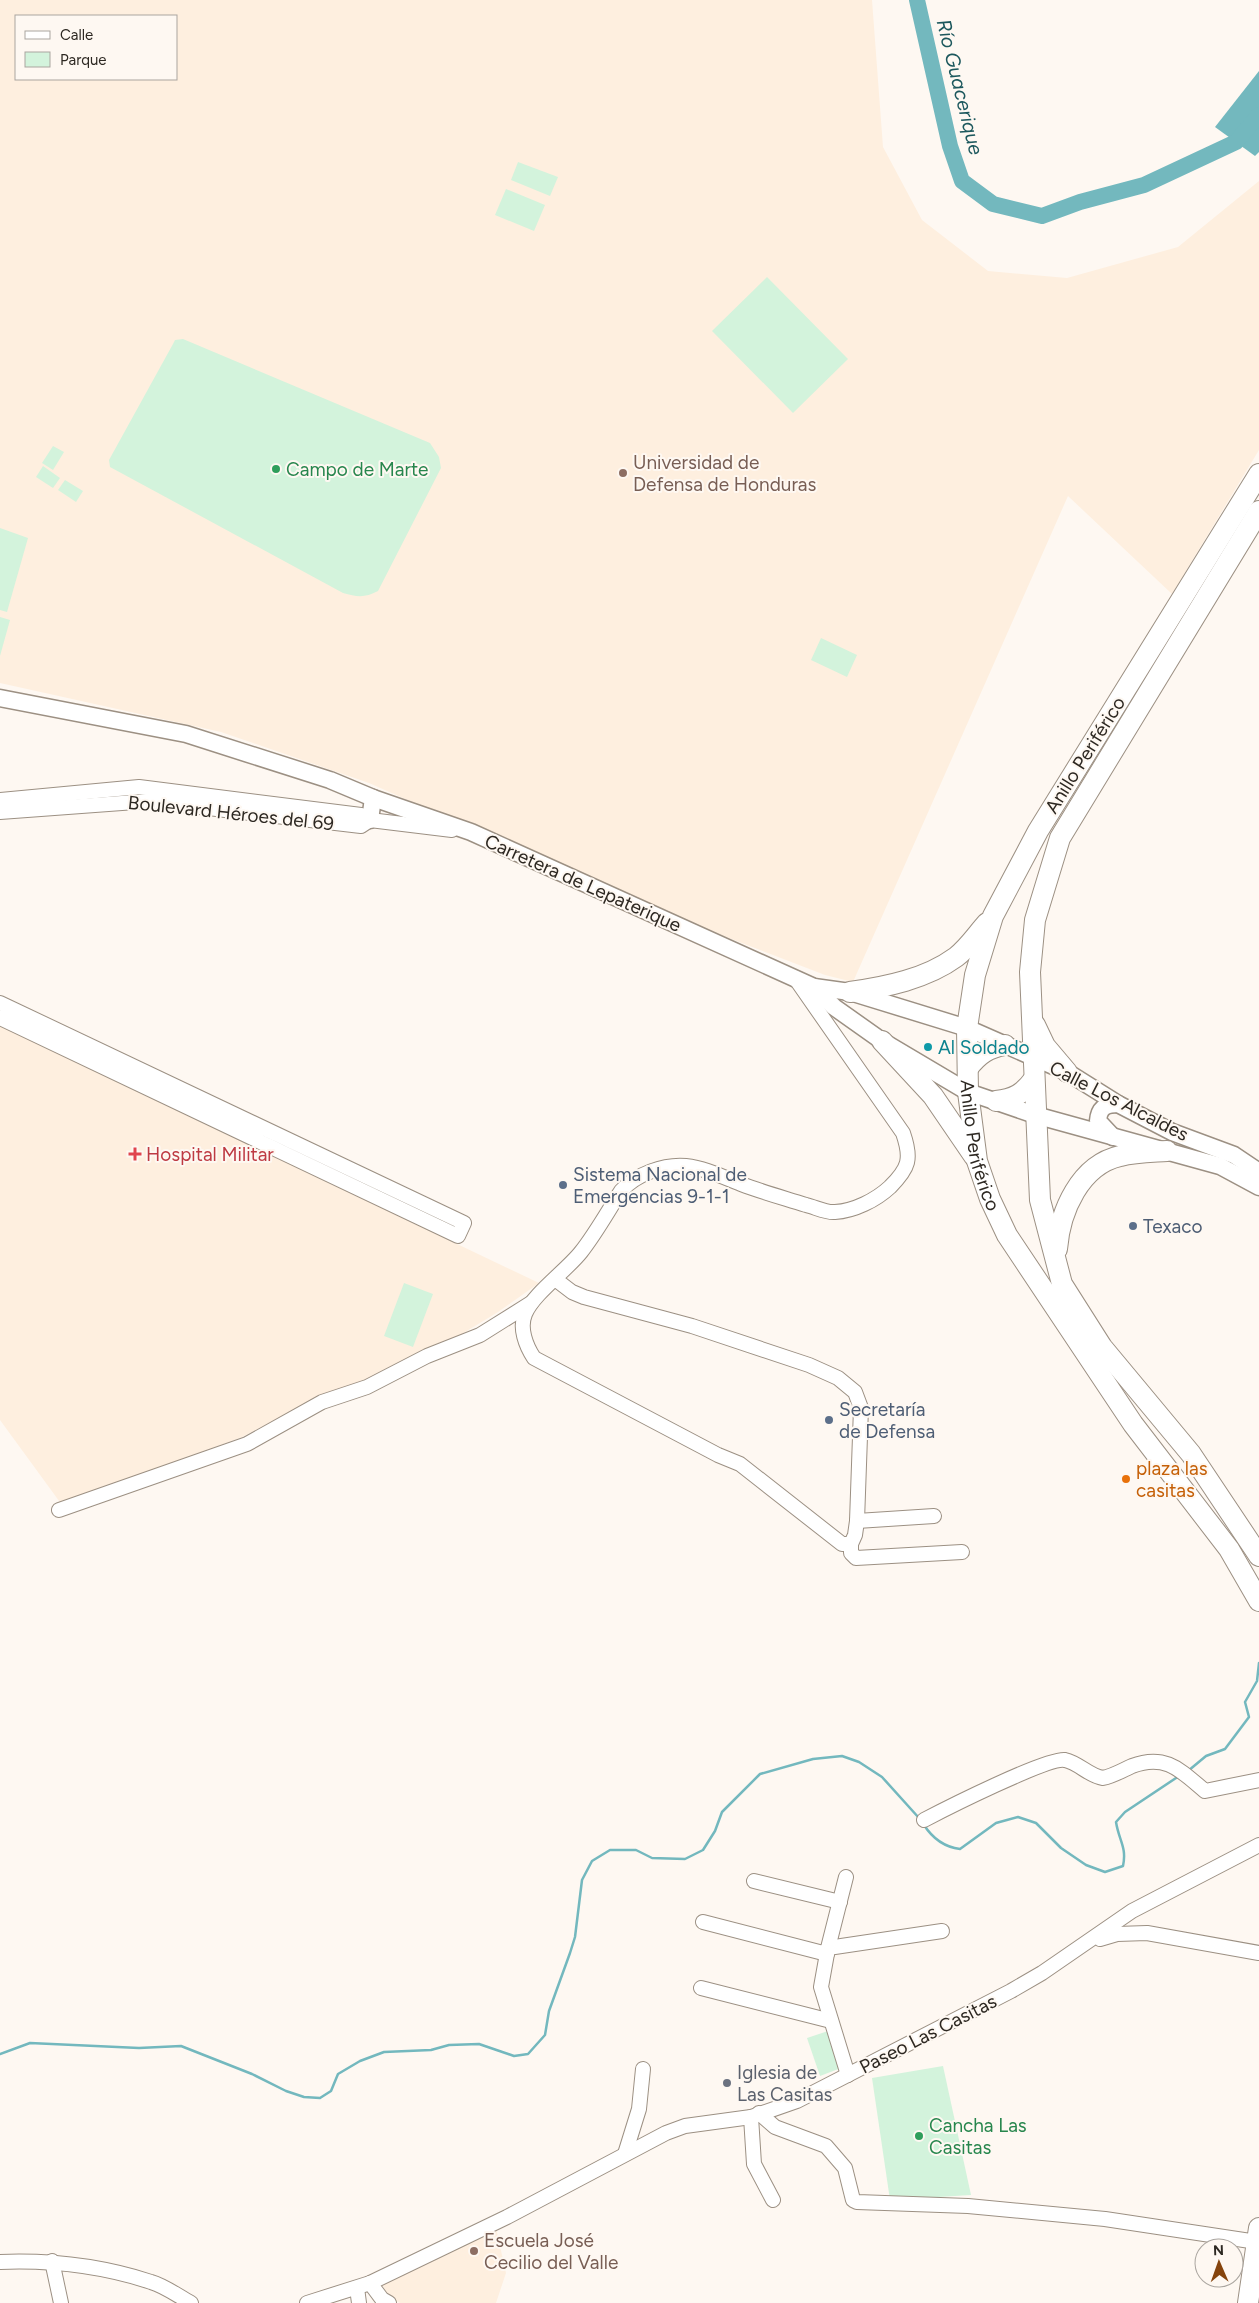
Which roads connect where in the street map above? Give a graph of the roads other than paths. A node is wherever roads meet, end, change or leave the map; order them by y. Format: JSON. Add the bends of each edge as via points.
{"nodes":[{"id":1,"x":1259,"y":474,"type":"edge"},
{"id":2,"x":1259,"y":511,"type":"edge"},
{"id":3,"x":0,"y":698,"type":"edge"},
{"id":4,"x":373,"y":798,"type":"junction"},
{"id":5,"x":0,"y":800,"type":"edge"},
{"id":6,"x":0,"y":812,"type":"edge"},
{"id":7,"x":370,"y":820,"type":"junction"},
{"id":8,"x":471,"y":832,"type":"junction"},
{"id":9,"x":992,"y":918,"type":"junction"},
{"id":10,"x":795,"y":978,"type":"junction"},
{"id":11,"x":814,"y":986,"type":"junction"},
{"id":12,"x":850,"y":992,"type":"junction"},
{"id":13,"x":0,"y":1003,"type":"edge"},
{"id":14,"x":1032,"y":1010,"type":"junction"},
{"id":15,"x":0,"y":1018,"type":"edge"},
{"id":16,"x":966,"y":1028,"type":"junction"},
{"id":17,"x":882,"y":1041,"type":"junction"},
{"id":18,"x":1005,"y":1045,"type":"junction"},
{"id":19,"x":1033,"y":1057,"type":"junction"},
{"id":20,"x":968,"y":1068,"type":"junction"},
{"id":21,"x":1067,"y":1072,"type":"junction"},
{"id":22,"x":1034,"y":1079,"type":"junction"},
{"id":23,"x":968,"y":1092,"type":"junction"},
{"id":24,"x":996,"y":1101,"type":"junction"},
{"id":25,"x":1118,"y":1104,"type":"junction"},
{"id":26,"x":1035,"y":1115,"type":"junction"},
{"id":27,"x":1114,"y":1138,"type":"junction"},
{"id":28,"x":1167,"y":1151,"type":"junction"},
{"id":29,"x":977,"y":1161,"type":"junction"},
{"id":30,"x":1259,"y":1172,"type":"edge"},
{"id":31,"x":1259,"y":1187,"type":"edge"},
{"id":32,"x":1056,"y":1263,"type":"junction"},
{"id":33,"x":555,"y":1280,"type":"junction"},
{"id":34,"x":534,"y":1301,"type":"junction"},
{"id":35,"x":59,"y":1510,"type":"dead end"},
{"id":36,"x":934,"y":1516,"type":"dead end"},
{"id":37,"x":857,"y":1521,"type":"junction"},
{"id":38,"x":851,"y":1544,"type":"junction"},
{"id":39,"x":962,"y":1552,"type":"dead end"},
{"id":40,"x":1259,"y":1556,"type":"edge"},
{"id":41,"x":1259,"y":1601,"type":"edge"},
{"id":42,"x":1259,"y":1780,"type":"edge"},
{"id":43,"x":924,"y":1820,"type":"dead end"},
{"id":44,"x":1259,"y":1845,"type":"edge"},
{"id":45,"x":846,"y":1877,"type":"dead end"},
{"id":46,"x":754,"y":1881,"type":"dead end"},
{"id":47,"x":840,"y":1902,"type":"junction"},
{"id":48,"x":1132,"y":1911,"type":"junction"},
{"id":49,"x":703,"y":1922,"type":"dead end"},
{"id":50,"x":942,"y":1931,"type":"dead end"},
{"id":51,"x":1147,"y":1933,"type":"junction"},
{"id":52,"x":1084,"y":1943,"type":"junction"},
{"id":53,"x":828,"y":1951,"type":"junction"},
{"id":54,"x":1259,"y":1953,"type":"edge"},
{"id":55,"x":701,"y":1988,"type":"dead end"},
{"id":56,"x":832,"y":2021,"type":"junction"},
{"id":57,"x":643,"y":2070,"type":"dead end"},
{"id":58,"x":848,"y":2075,"type":"junction"},
{"id":59,"x":755,"y":2115,"type":"junction"},
{"id":60,"x":625,"y":2154,"type":"junction"},
{"id":61,"x":773,"y":2200,"type":"dead end"},
{"id":62,"x":1258,"y":2235,"type":"edge"},
{"id":63,"x":52,"y":2261,"type":"junction"},
{"id":64,"x":0,"y":2262,"type":"edge"},
{"id":65,"x":364,"y":2285,"type":"junction"},
{"id":66,"x":61,"y":2303,"type":"edge"},
{"id":67,"x":191,"y":2303,"type":"edge"},
{"id":68,"x":307,"y":2303,"type":"edge"},
{"id":69,"x":358,"y":2303,"type":"edge"},
{"id":70,"x":389,"y":2303,"type":"edge"},
{"id":71,"x":1248,"y":2303,"type":"edge"}],
"edges":[{"from":1,"to":9,"type":"highway","name":"Anillo Periférico","via":[[1038,831]]},
{"from":2,"to":14,"type":"highway","name":"Anillo Periférico","via":[[1060,838],[1035,920],[1030,972]]},
{"from":3,"to":4,"type":"main road","name":"Carretera de Lepaterique","via":[[186,734],[330,780]]},
{"from":4,"to":7,"type":"main road"},
{"from":4,"to":8,"type":"main road","name":"Carretera de Lepaterique"},
{"from":5,"to":7,"type":"street","name":"Boulevard Héroes del 69","via":[[139,787],[361,815]]},
{"from":6,"to":7,"type":"street","name":"Boulevard Héroes del 69","via":[[149,801],[361,826]]},
{"from":7,"to":8,"type":"street","name":"Boulevard Héroes del 69"},
{"from":8,"to":10,"type":"main road","name":"Carretera de Lepaterique"},
{"from":9,"to":12,"type":"highway","via":[[956,957],[923,975],[883,987]]},
{"from":9,"to":16,"type":"highway","name":"Anillo Periférico","via":[[975,974]]},
{"from":10,"to":11,"type":"main road","name":"Carretera de Lepaterique"},
{"from":10,"to":33,"type":"street","via":[[903,1133],[908,1148],[908,1165],[901,1176],[873,1199],[833,1213],[697,1168],[658,1169],[629,1182],[581,1252]]},
{"from":11,"to":12,"type":"main road","name":"Carretera de Lepaterique"},
{"from":11,"to":17,"type":"main road","name":"Carretera de Lepaterique","via":[[834,1007]]},
{"from":12,"to":16,"type":"main road","name":"Carretera de Lepaterique"},
{"from":13,"to":15,"type":"street","via":[[464,1223],[458,1236]]},
{"from":14,"to":19,"type":"highway","name":"Anillo Periférico"},
{"from":14,"to":21,"type":"highway","via":[[1044,1046]]},
{"from":16,"to":18,"type":"main road","name":"Carretera de Lepaterique"},
{"from":16,"to":20,"type":"highway","name":"Anillo Periférico"},
{"from":17,"to":23,"type":"main road","name":"Carretera de Lepaterique"},
{"from":17,"to":29,"type":"highway","via":[[932,1096]]},
{"from":18,"to":19,"type":"main road","name":"Carretera de Lepaterique"},
{"from":18,"to":20,"type":"highway","via":[[990,1048],[977,1056]]},
{"from":19,"to":21,"type":"main road","name":"Calle Los Alcaldes"},
{"from":19,"to":22,"type":"highway","name":"Anillo Periférico"},
{"from":20,"to":23,"type":"highway","name":"Anillo Periférico"},
{"from":21,"to":25,"type":"main road","name":"Calle Los Alcaldes"},
{"from":22,"to":24,"type":"highway","via":[[1025,1092],[1011,1100]]},
{"from":22,"to":26,"type":"highway","name":"Anillo Periférico"},
{"from":23,"to":24,"type":"main road","name":"Carretera de Lepaterique"},
{"from":23,"to":29,"type":"highway","name":"Anillo Periférico"},
{"from":24,"to":26,"type":"main road","name":"Carretera de Lepaterique"},
{"from":25,"to":27,"type":"main road","via":[[1109,1104],[1098,1114],[1098,1122]]},
{"from":25,"to":30,"type":"main road","name":"Calle Los Alcaldes","via":[[1172,1132],[1234,1155]]},
{"from":26,"to":27,"type":"main road","name":"Calle Los Alcaldes"},
{"from":26,"to":32,"type":"highway","name":"Anillo Periférico","via":[[1040,1200]]},
{"from":27,"to":28,"type":"main road","name":"Calle Los Alcaldes"},
{"from":28,"to":31,"type":"main road","name":"Calle Los Alcaldes","via":[[1220,1166]]},
{"from":28,"to":32,"type":"highway","via":[[1121,1156],[1104,1162],[1087,1175],[1071,1197],[1059,1226]]},
{"from":29,"to":41,"type":"highway","name":"Anillo Periférico","via":[[1007,1235],[1133,1424],[1229,1549]]},
{"from":32,"to":40,"type":"highway","name":"Anillo Periférico","via":[[1062,1284],[1102,1347],[1191,1454]]},
{"from":33,"to":34,"type":"street"},
{"from":33,"to":37,"type":"street","via":[[584,1297],[755,1346],[838,1378],[854,1392],[861,1408]]},
{"from":34,"to":35,"type":"street","via":[[480,1335],[427,1356],[367,1387],[322,1402],[247,1444]]},
{"from":34,"to":38,"type":"street","via":[[524,1315],[527,1347],[534,1358],[740,1464],[842,1544]]},
{"from":36,"to":37,"type":"street"},
{"from":37,"to":38,"type":"street"},
{"from":38,"to":39,"type":"street","via":[[851,1553],[856,1558]]},
{"from":42,"to":43,"type":"street","via":[[1205,1791],[1165,1762],[1149,1762],[1103,1778],[1060,1760],[1010,1778]]},
{"from":44,"to":48,"type":"street","name":"Paseo Las Casitas"},
{"from":45,"to":47,"type":"street"},
{"from":46,"to":47,"type":"street"},
{"from":47,"to":53,"type":"street"},
{"from":48,"to":51,"type":"street","via":[[1135,1923]]},
{"from":48,"to":52,"type":"street","name":"Paseo Las Casitas"},
{"from":49,"to":53,"type":"street"},
{"from":50,"to":53,"type":"street"},
{"from":51,"to":52,"type":"street","via":[[1117,1934]]},
{"from":51,"to":54,"type":"street"},
{"from":52,"to":58,"type":"street","name":"Paseo Las Casitas","via":[[1011,1991]]},
{"from":53,"to":56,"type":"street","via":[[822,1987]]},
{"from":55,"to":56,"type":"street"},
{"from":56,"to":58,"type":"street"},
{"from":57,"to":60,"type":"street","via":[[639,2108]]},
{"from":58,"to":59,"type":"street","name":"Paseo Las Casitas","via":[[797,2102]]},
{"from":59,"to":60,"type":"street","name":"Paseo Las Casitas","via":[[685,2126]]},
{"from":59,"to":61,"type":"street","via":[[754,2164]]},
{"from":59,"to":62,"type":"street","via":[[775,2127],[826,2146],[845,2168],[851,2196],[857,2202],[968,2206]]},
{"from":60,"to":65,"type":"street","name":"Paseo Las Casitas","via":[[507,2217]]},
{"from":62,"to":71,"type":"highway"},
{"from":63,"to":64,"type":"street"},
{"from":63,"to":66,"type":"street"},
{"from":63,"to":67,"type":"street","via":[[152,2282]]},
{"from":65,"to":68,"type":"street","name":"Paseo Las Casitas"},
{"from":65,"to":69,"type":"street"},
{"from":65,"to":70,"type":"street"}]}
